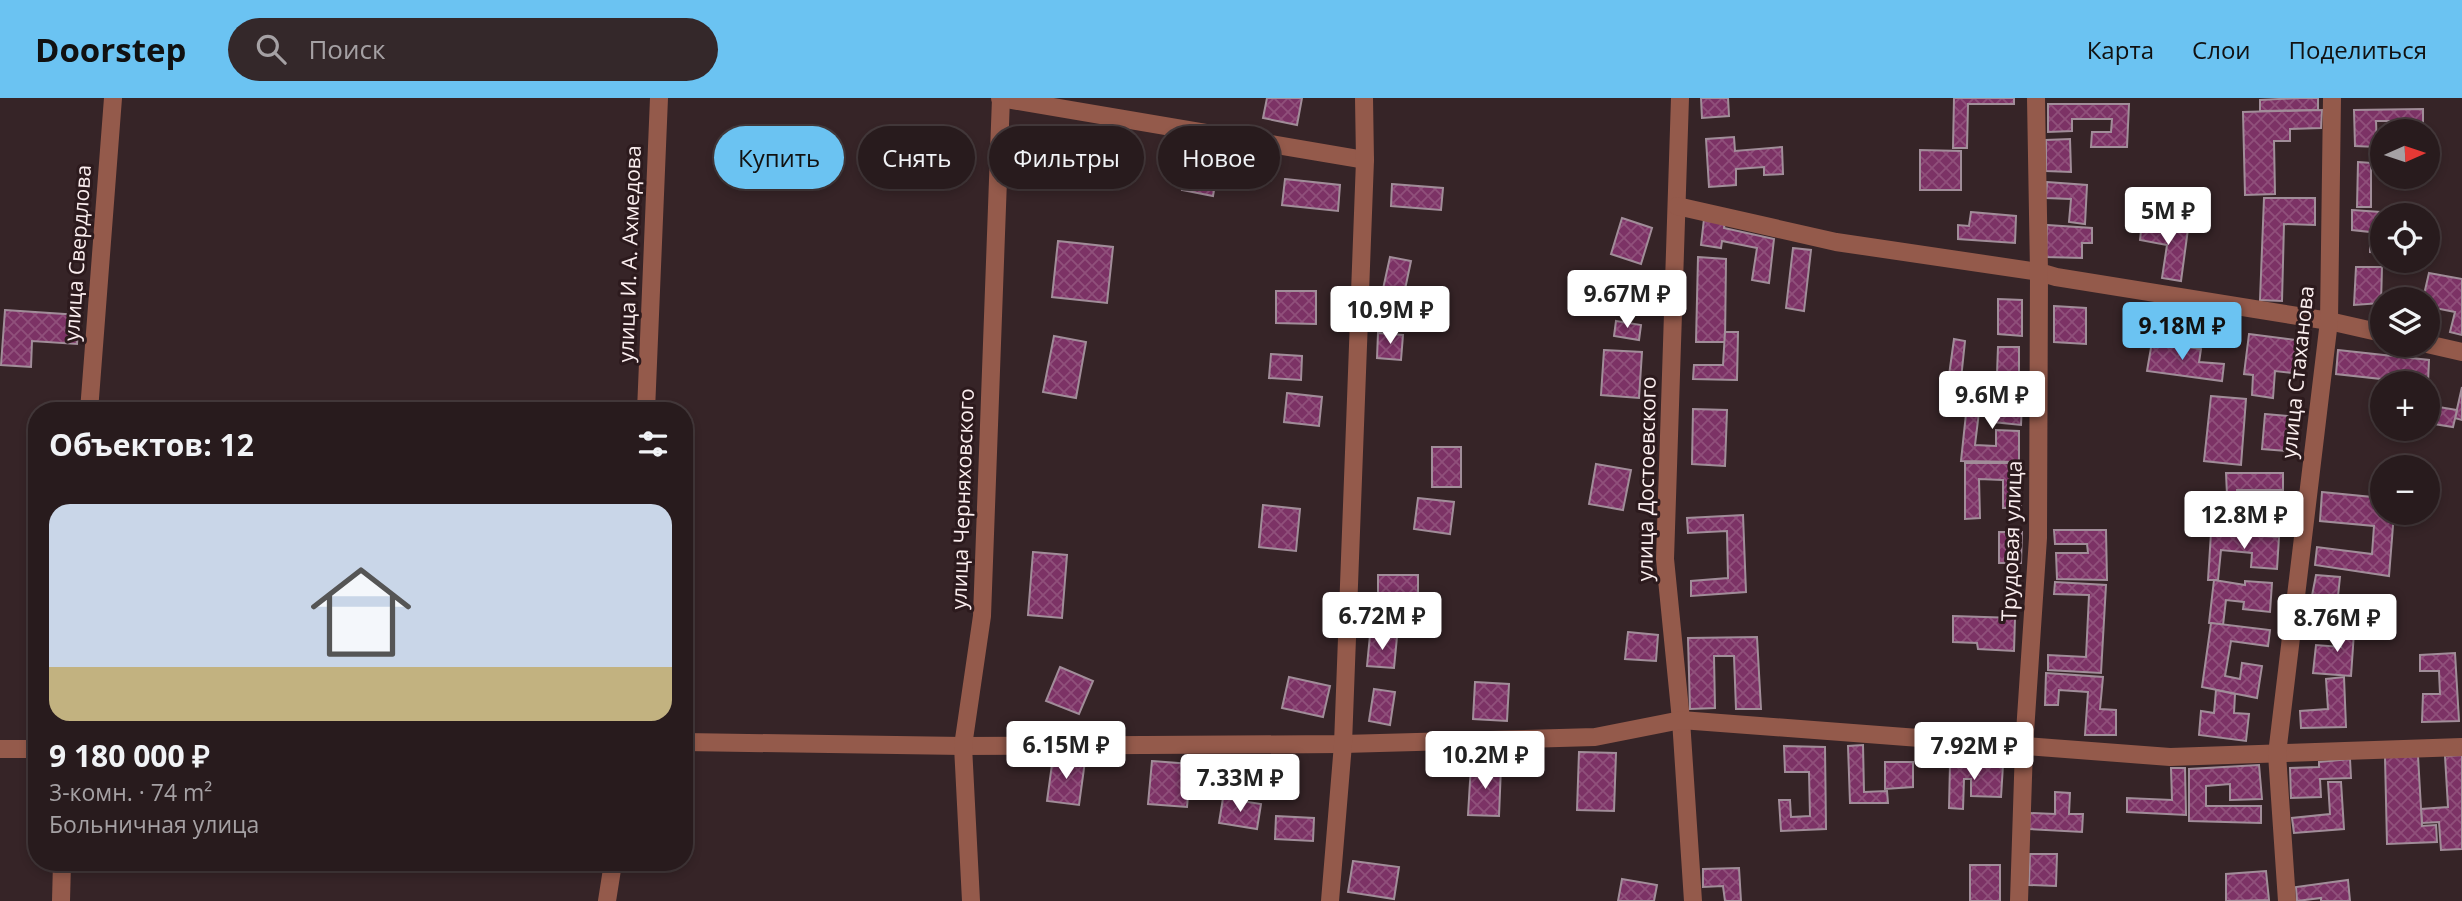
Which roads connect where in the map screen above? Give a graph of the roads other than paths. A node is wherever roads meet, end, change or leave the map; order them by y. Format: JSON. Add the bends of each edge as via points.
{"nodes":[{"id":1,"x":113,"y":98,"type":"edge"},
{"id":2,"x":659,"y":98,"type":"edge"},
{"id":3,"x":1000,"y":98,"type":"edge"},
{"id":4,"x":1364,"y":98,"type":"edge"},
{"id":5,"x":1680,"y":98,"type":"edge"},
{"id":6,"x":2036,"y":98,"type":"edge"},
{"id":7,"x":2332,"y":98,"type":"edge"},
{"id":8,"x":1365,"y":160,"type":"junction"},
{"id":9,"x":1677,"y":206,"type":"junction"},
{"id":10,"x":2039,"y":272,"type":"junction"},
{"id":11,"x":2329,"y":321,"type":"junction"},
{"id":12,"x":2370,"y":330,"type":"edge"},
{"id":13,"x":2440,"y":347,"type":"edge"},
{"id":14,"x":2462,"y":352,"type":"edge"},
{"id":15,"x":90,"y":402,"type":"edge"},
{"id":16,"x":646,"y":402,"type":"edge"},
{"id":17,"x":1681,"y":720,"type":"junction"},
{"id":18,"x":693,"y":742,"type":"edge"},
{"id":19,"x":1343,"y":744,"type":"junction"},
{"id":20,"x":963,"y":746,"type":"junction"},
{"id":21,"x":2024,"y":747,"type":"junction"},
{"id":22,"x":2462,"y":747,"type":"edge"},
{"id":23,"x":0,"y":749,"type":"edge"},
{"id":24,"x":28,"y":749,"type":"edge"},
{"id":25,"x":2277,"y":754,"type":"junction"},
{"id":26,"x":62,"y":871,"type":"edge"},
{"id":27,"x":612,"y":871,"type":"edge"},
{"id":28,"x":61,"y":901,"type":"edge"},
{"id":29,"x":607,"y":901,"type":"edge"},
{"id":30,"x":971,"y":901,"type":"edge"},
{"id":31,"x":1330,"y":901,"type":"edge"},
{"id":32,"x":1693,"y":901,"type":"edge"},
{"id":33,"x":2019,"y":901,"type":"edge"},
{"id":34,"x":2287,"y":901,"type":"edge"}],
"edges":[{"from":1,"to":15,"type":"street","name":"улица Свердлова"},
{"from":2,"to":16,"type":"street","name":"улица И. А. Ахмедова"},
{"from":3,"to":8,"type":"street"},
{"from":3,"to":20,"type":"street","name":"улица Черняховского","via":[[982,616]]},
{"from":4,"to":8,"type":"street"},
{"from":5,"to":9,"type":"street","name":"улица Достоевского"},
{"from":6,"to":10,"type":"street","name":"Трудовая улица"},
{"from":7,"to":11,"type":"street","name":"улица Стаханова"},
{"from":8,"to":19,"type":"street"},
{"from":9,"to":10,"type":"street","via":[[1836,242]]},
{"from":9,"to":17,"type":"street","name":"улица Достоевского","via":[[1665,559]]},
{"from":10,"to":11,"type":"street"},
{"from":10,"to":21,"type":"street","name":"Трудовая улица","via":[[2038,538]]},
{"from":11,"to":12,"type":"street"},
{"from":11,"to":25,"type":"street","name":"улица Стаханова"},
{"from":13,"to":14,"type":"street"},
{"from":17,"to":19,"type":"street","via":[[1595,737]]},
{"from":17,"to":21,"type":"street"},
{"from":17,"to":32,"type":"street","name":"улица Достоевского"},
{"from":18,"to":20,"type":"street"},
{"from":19,"to":20,"type":"street"},
{"from":19,"to":31,"type":"street"},
{"from":20,"to":30,"type":"street","name":"улица Черняховского"},
{"from":21,"to":25,"type":"street","via":[[2170,757]]},
{"from":21,"to":33,"type":"street","name":"Трудовая улица"},
{"from":22,"to":25,"type":"street"},
{"from":23,"to":24,"type":"street"},
{"from":25,"to":34,"type":"street","name":"улица Стаханова"},
{"from":26,"to":28,"type":"street"},
{"from":27,"to":29,"type":"street"}]}
